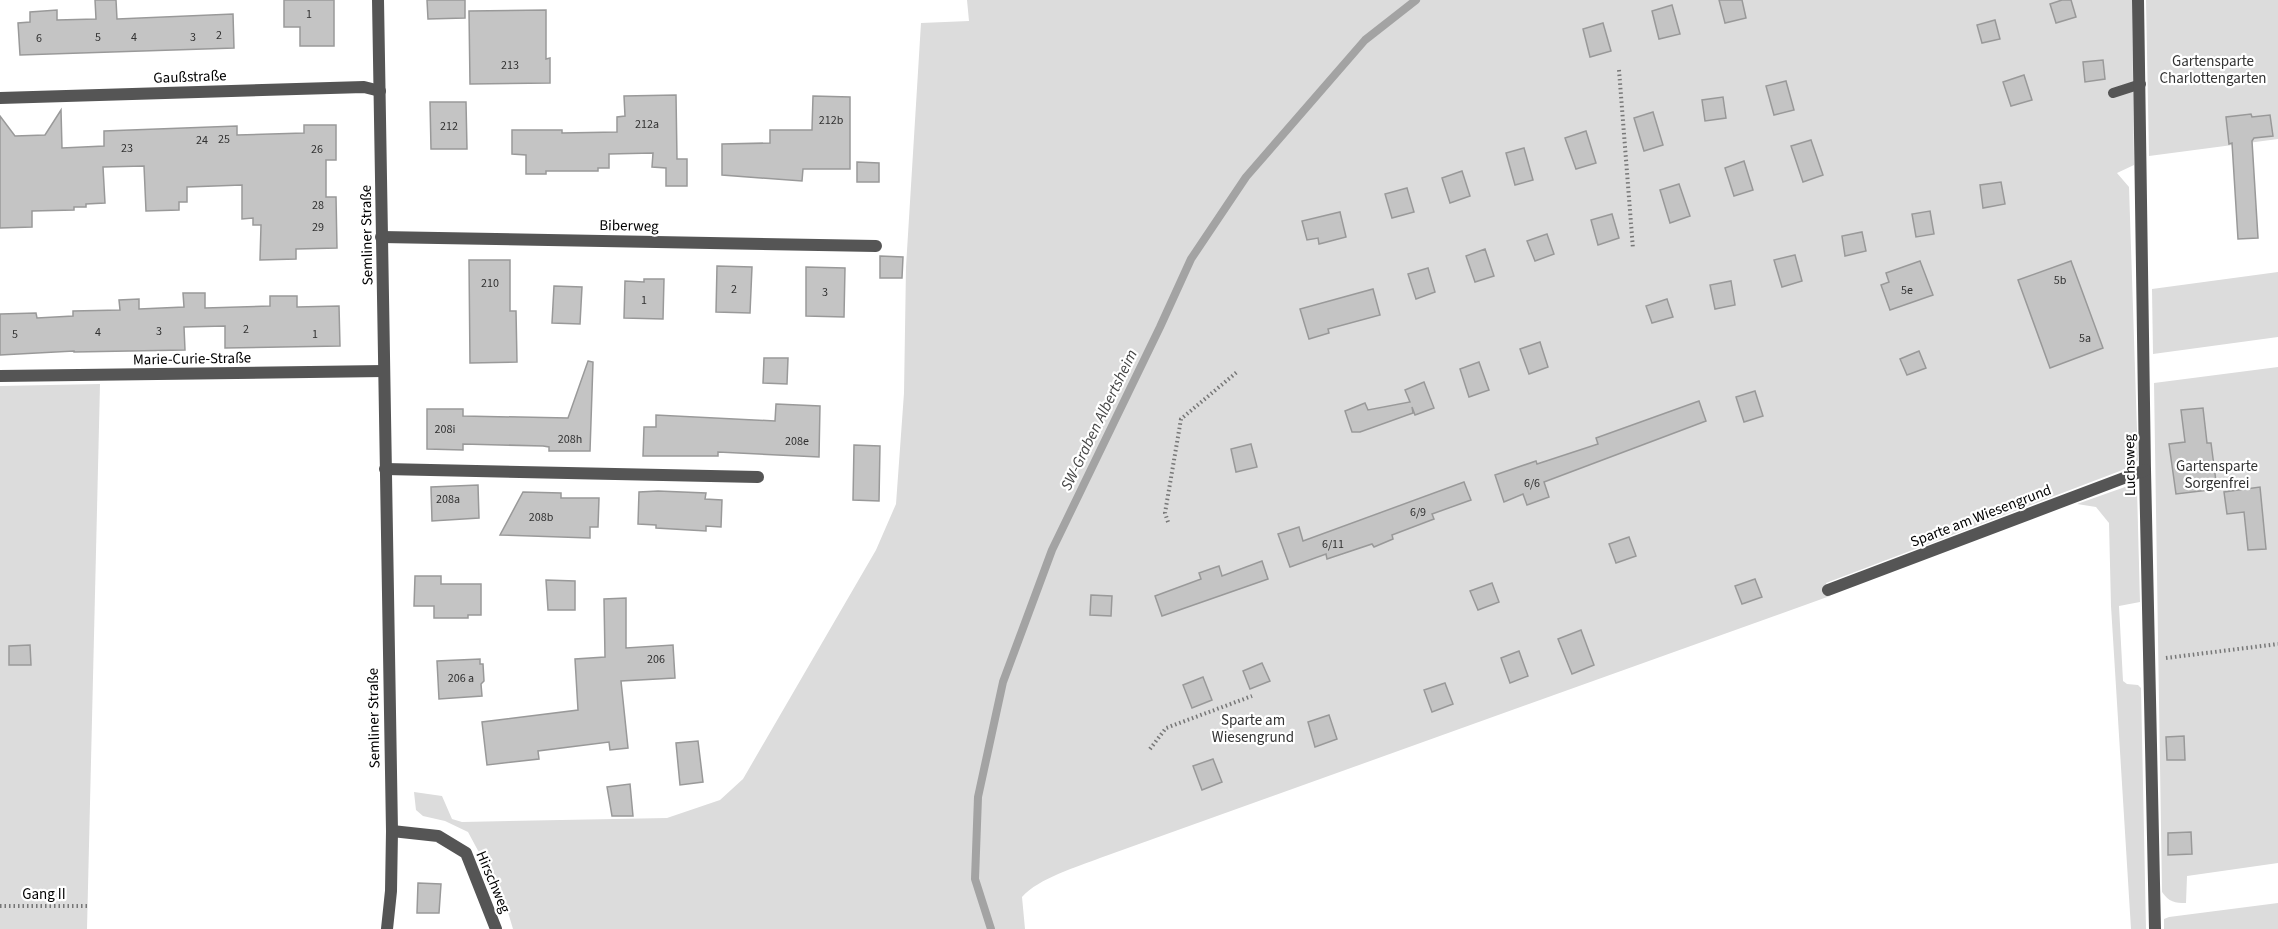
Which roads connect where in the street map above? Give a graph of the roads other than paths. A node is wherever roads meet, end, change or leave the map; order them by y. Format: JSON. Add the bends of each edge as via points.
{"nodes":[{"id":1,"x":378,"y":0,"type":"edge"},
{"id":2,"x":2138,"y":0,"type":"edge"},
{"id":3,"x":2141,"y":84,"type":"junction"},
{"id":4,"x":380,"y":91,"type":"junction"},
{"id":5,"x":2113,"y":93,"type":"dead end"},
{"id":6,"x":0,"y":98,"type":"edge"},
{"id":7,"x":381,"y":237,"type":"junction"},
{"id":8,"x":876,"y":246,"type":"dead end"},
{"id":9,"x":384,"y":371,"type":"junction"},
{"id":10,"x":0,"y":376,"type":"edge"},
{"id":11,"x":385,"y":469,"type":"junction"},
{"id":12,"x":2145,"y":470,"type":"junction"},
{"id":13,"x":758,"y":477,"type":"dead end"},
{"id":14,"x":1828,"y":590,"type":"dead end"},
{"id":15,"x":392,"y":831,"type":"junction"},
{"id":16,"x":387,"y":929,"type":"edge"},
{"id":17,"x":496,"y":929,"type":"edge"},
{"id":18,"x":2155,"y":929,"type":"edge"}],
"edges":[{"from":1,"to":4,"type":"street","name":"Semliner Straße"},
{"from":2,"to":3,"type":"street","name":"Luchsweg"},
{"from":3,"to":5,"type":"lane"},
{"from":3,"to":12,"type":"street","name":"Luchsweg"},
{"from":4,"to":6,"type":"street","name":"Gaußstraße","via":[[364,87]]},
{"from":4,"to":7,"type":"street","name":"Semliner Straße"},
{"from":7,"to":8,"type":"street","name":"Biberweg"},
{"from":7,"to":9,"type":"street","name":"Semliner Straße"},
{"from":9,"to":10,"type":"street","name":"Marie-Curie-Straße"},
{"from":9,"to":11,"type":"street","name":"Semliner Straße"},
{"from":11,"to":13,"type":"street"},
{"from":11,"to":15,"type":"street","name":"Semliner Straße"},
{"from":12,"to":14,"type":"street","name":"Sparte am Wiesengrund"},
{"from":12,"to":18,"type":"street","name":"Luchsweg"},
{"from":15,"to":16,"type":"street","name":"Semliner Straße","via":[[392,891]]},
{"from":15,"to":17,"type":"street","name":"Hirschweg","via":[[438,836],[466,853]]}]}
